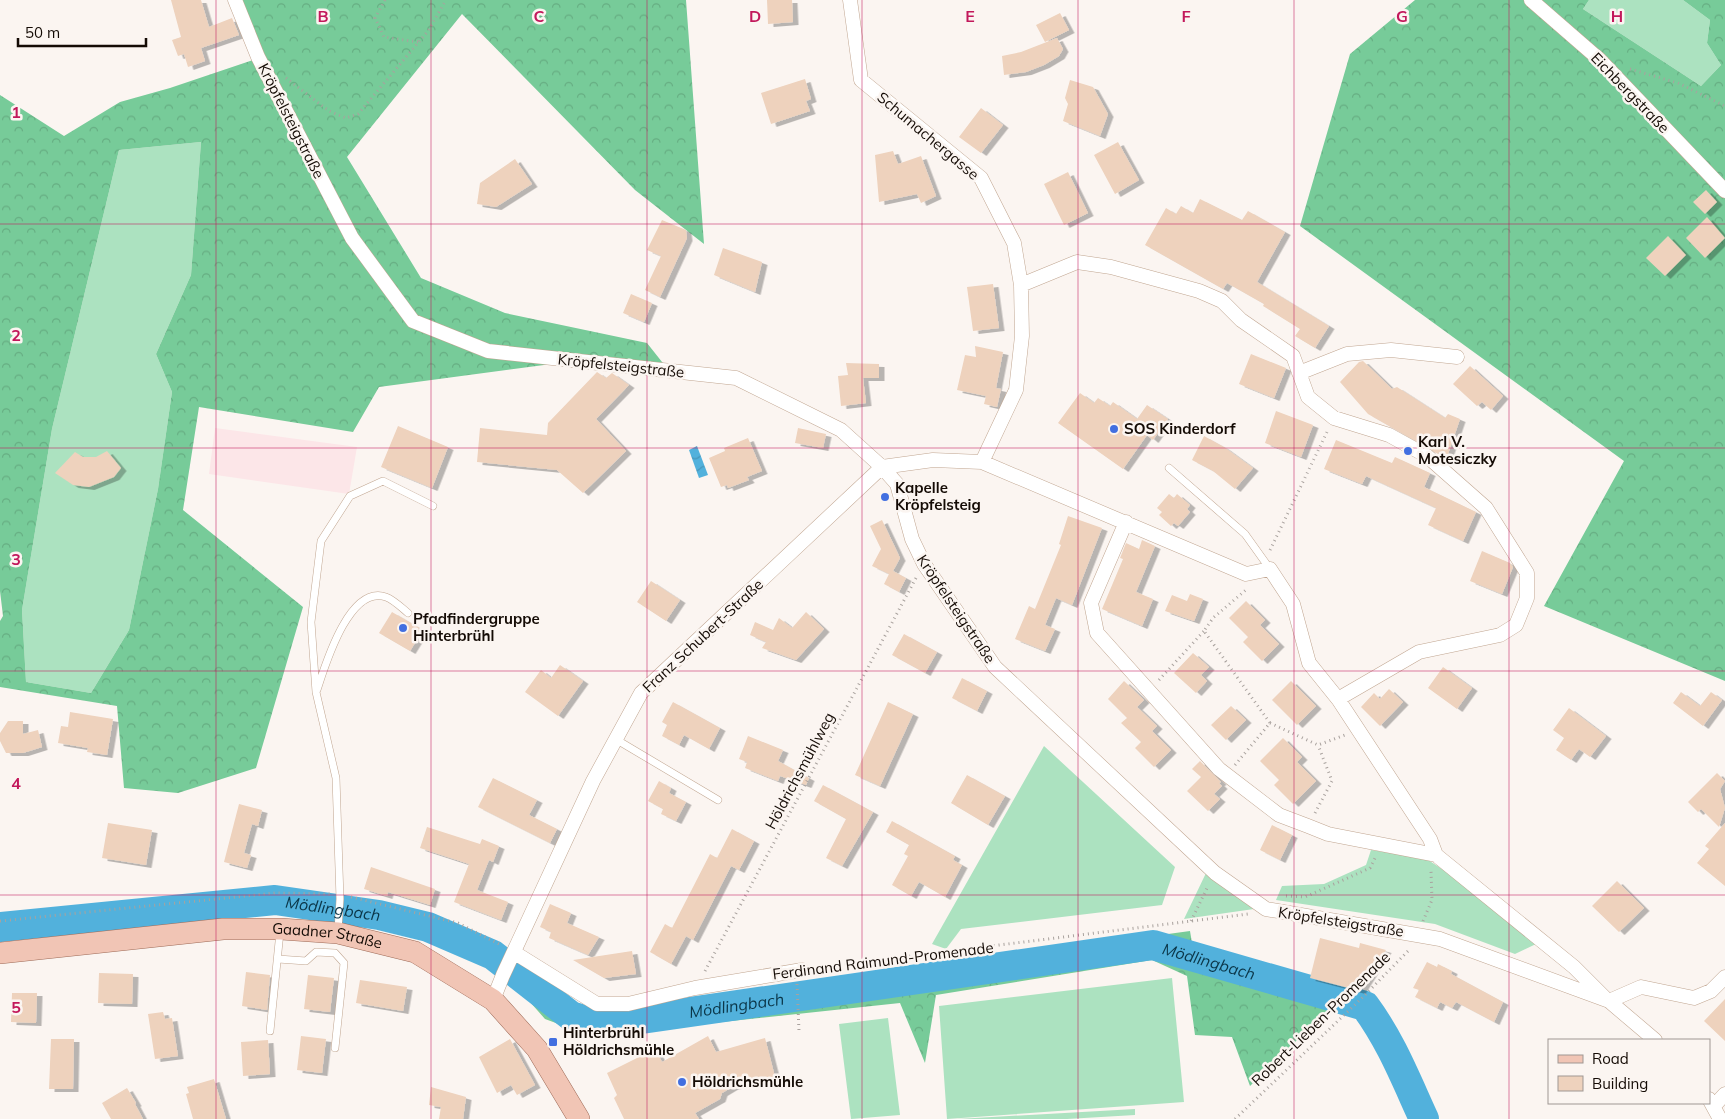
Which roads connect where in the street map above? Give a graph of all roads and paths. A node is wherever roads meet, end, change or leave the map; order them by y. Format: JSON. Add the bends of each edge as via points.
{"nodes":[{"id":1,"x":235,"y":0,"type":"edge"},
{"id":2,"x":385,"y":0,"type":"edge"},
{"id":3,"x":446,"y":0,"type":"edge"},
{"id":4,"x":850,"y":0,"type":"edge"},
{"id":5,"x":1531,"y":0,"type":"edge"},
{"id":6,"x":418,"y":42,"type":"junction"},
{"id":7,"x":1600,"y":60,"type":"junction"},
{"id":8,"x":266,"y":71,"type":"junction"},
{"id":9,"x":1725,"y":106,"type":"edge"},
{"id":10,"x":1725,"y":191,"type":"edge"},
{"id":11,"x":1021,"y":285,"type":"junction"},
{"id":12,"x":1457,"y":357,"type":"dead end"},
{"id":13,"x":1299,"y":373,"type":"junction"},
{"id":14,"x":1334,"y":418,"type":"junction"},
{"id":15,"x":982,"y":462,"type":"junction"},
{"id":16,"x":882,"y":467,"type":"junction"},
{"id":17,"x":1169,"y":468,"type":"dead end"},
{"id":18,"x":433,"y":506,"type":"dead end"},
{"id":19,"x":1126,"y":522,"type":"junction"},
{"id":20,"x":924,"y":564,"type":"junction"},
{"id":21,"x":1270,"y":569,"type":"junction"},
{"id":22,"x":408,"y":613,"type":"dead end"},
{"id":23,"x":1204,"y":630,"type":"junction"},
{"id":24,"x":316,"y":692,"type":"junction"},
{"id":25,"x":1150,"y":692,"type":"junction"},
{"id":26,"x":1338,"y":699,"type":"junction"},
{"id":27,"x":1270,"y":723,"type":"junction"},
{"id":28,"x":1357,"y":727,"type":"junction"},
{"id":29,"x":616,"y":740,"type":"junction"},
{"id":30,"x":1318,"y":745,"type":"junction"},
{"id":31,"x":1227,"y":775,"type":"junction"},
{"id":32,"x":718,"y":800,"type":"dead end"},
{"id":33,"x":1308,"y":826,"type":"junction"},
{"id":34,"x":1382,"y":844,"type":"junction"},
{"id":35,"x":1436,"y":855,"type":"junction"},
{"id":36,"x":1215,"y":873,"type":"junction"},
{"id":37,"x":340,"y":897,"type":"junction"},
{"id":38,"x":1266,"y":909,"type":"junction"},
{"id":39,"x":0,"y":921,"type":"edge"},
{"id":40,"x":1191,"y":922,"type":"junction"},
{"id":41,"x":339,"y":924,"type":"junction"},
{"id":42,"x":281,"y":929,"type":"junction"},
{"id":43,"x":1423,"y":929,"type":"junction"},
{"id":44,"x":0,"y":953,"type":"edge"},
{"id":45,"x":514,"y":955,"type":"junction"},
{"id":46,"x":278,"y":959,"type":"junction"},
{"id":47,"x":802,"y":970,"type":"joint"},
{"id":48,"x":1725,"y":977,"type":"edge"},
{"id":49,"x":696,"y":988,"type":"junction"},
{"id":50,"x":798,"y":989,"type":"dead end"},
{"id":51,"x":493,"y":1000,"type":"junction"},
{"id":52,"x":1609,"y":1001,"type":"junction"},
{"id":53,"x":270,"y":1031,"type":"dead end"},
{"id":54,"x":799,"y":1031,"type":"dead end"},
{"id":55,"x":1654,"y":1039,"type":"edge"},
{"id":56,"x":335,"y":1048,"type":"dead end"},
{"id":57,"x":1725,"y":1094,"type":"edge"},
{"id":58,"x":1712,"y":1102,"type":"edge"},
{"id":59,"x":579,"y":1119,"type":"edge"},
{"id":60,"x":1235,"y":1119,"type":"edge"},
{"id":61,"x":1720,"y":1119,"type":"edge"}],
"edges":[{"from":1,"to":8,"type":"street","name":"Kröpfelsteigstraße"},
{"from":2,"to":6,"type":"path","via":[[375,18],[384,37]]},
{"from":3,"to":6,"type":"path"},
{"from":4,"to":11,"type":"street","name":"Schumachergasse","via":[[861,80],[981,178],[1014,242]]},
{"from":5,"to":7,"type":"street","name":"Eichbergstraße"},
{"from":6,"to":8,"type":"path","via":[[358,114],[346,118],[329,111],[279,73]]},
{"from":7,"to":9,"type":"path","via":[[1678,83]]},
{"from":7,"to":10,"type":"street","name":"Eichbergstraße"},
{"from":8,"to":16,"type":"street","name":"Kröpfelsteigstraße","via":[[352,238],[413,321],[488,350],[736,378],[841,430]]},
{"from":11,"to":13,"type":"street","via":[[1077,262],[1111,267],[1199,291],[1222,302],[1241,320],[1293,356]]},
{"from":11,"to":15,"type":"street","name":"Schumachergasse","via":[[1022,336],[1016,390]]},
{"from":12,"to":13,"type":"street","via":[[1382,350],[1347,354]]},
{"from":13,"to":14,"type":"street","via":[[1308,397]]},
{"from":14,"to":21,"type":"path","via":[[1269,552]]},
{"from":14,"to":26,"type":"street","via":[[1389,435],[1427,456],[1486,508],[1527,573],[1527,598],[1516,625],[1500,635],[1418,652]]},
{"from":15,"to":16,"type":"street","via":[[933,460]]},
{"from":15,"to":19,"type":"street"},
{"from":16,"to":20,"type":"street","name":"Kröpfelsteigstraße","via":[[897,484],[912,539]]},
{"from":16,"to":29,"type":"street","name":"Franz Schubert-Straße","via":[[641,694]]},
{"from":17,"to":21,"type":"lane","via":[[1245,534]]},
{"from":18,"to":24,"type":"lane","via":[[383,481],[350,496],[320,541],[312,622]]},
{"from":19,"to":21,"type":"street","via":[[1246,574]]},
{"from":19,"to":25,"type":"street","via":[[1091,602],[1097,633]]},
{"from":20,"to":36,"type":"street","name":"Kröpfelsteigstraße","via":[[996,668]]},
{"from":20,"to":49,"type":"path","name":"Höldrichsmühlweg"},
{"from":21,"to":23,"type":"path","via":[[1213,618]]},
{"from":21,"to":26,"type":"street","via":[[1293,604],[1310,663]]},
{"from":22,"to":24,"type":"lane","via":[[385,597],[366,599],[351,613],[334,640]]},
{"from":23,"to":25,"type":"path"},
{"from":23,"to":27,"type":"path"},
{"from":24,"to":37,"type":"lane","via":[[336,778]]},
{"from":25,"to":31,"type":"street"},
{"from":26,"to":28,"type":"street"},
{"from":27,"to":30,"type":"path"},
{"from":27,"to":31,"type":"path"},
{"from":28,"to":30,"type":"path","via":[[1341,738]]},
{"from":28,"to":35,"type":"street","via":[[1430,839]]},
{"from":29,"to":32,"type":"lane"},
{"from":29,"to":45,"type":"street","name":"Franz Schubert-Straße","via":[[593,781]]},
{"from":30,"to":33,"type":"path","via":[[1332,781]]},
{"from":31,"to":33,"type":"street","via":[[1279,815]]},
{"from":33,"to":34,"type":"street","via":[[1328,834]]},
{"from":34,"to":35,"type":"street"},
{"from":34,"to":38,"type":"path","via":[[1370,868],[1305,897],[1276,895]]},
{"from":35,"to":43,"type":"path","via":[[1431,869],[1432,900]]},
{"from":35,"to":52,"type":"street","via":[[1574,967]]},
{"from":36,"to":38,"type":"street","name":"Kröpfelsteigstraße"},
{"from":36,"to":40,"type":"path"},
{"from":37,"to":39,"type":"path","via":[[275,893]]},
{"from":37,"to":41,"type":"lane"},
{"from":37,"to":45,"type":"path","via":[[458,923]]},
{"from":38,"to":40,"type":"path","name":"Ferdinand Raimund-Promenade"},
{"from":38,"to":43,"type":"street","name":"Kröpfelsteigstraße"},
{"from":40,"to":47,"type":"path","name":"Ferdinand Raimund-Promenade"},
{"from":41,"to":42,"type":"main road","name":"Gaadner Straße"},
{"from":41,"to":51,"type":"main road","name":"Gaadner Straße","via":[[415,952]]},
{"from":42,"to":44,"type":"main road","name":"Gaadner Straße","via":[[223,929]]},
{"from":42,"to":46,"type":"lane"},
{"from":43,"to":52,"type":"street","name":"Kröpfelsteigstraße","via":[[1440,939]]},
{"from":43,"to":60,"type":"path","name":"Robert-Lieben-Promenade","via":[[1363,997]]},
{"from":45,"to":49,"type":"street","name":"Ferdinand Raimund-Promenade","via":[[597,1004],[628,1004]]},
{"from":45,"to":51,"type":"street","name":"Franz Schubert-Straße"},
{"from":46,"to":53,"type":"lane"},
{"from":46,"to":56,"type":"lane","via":[[306,960],[316,952],[335,953],[344,963]]},
{"from":47,"to":49,"type":"street","name":"Ferdinand Raimund-Promenade"},
{"from":48,"to":52,"type":"street","via":[[1711,991],[1694,998],[1641,987]]},
{"from":50,"to":54,"type":"path"},
{"from":51,"to":59,"type":"main road","name":"Gaadner Straße","via":[[537,1049]]},
{"from":52,"to":55,"type":"street","name":"Kröpfelsteigstraße"},
{"from":57,"to":58,"type":"street"},
{"from":58,"to":61,"type":"street"}]}
